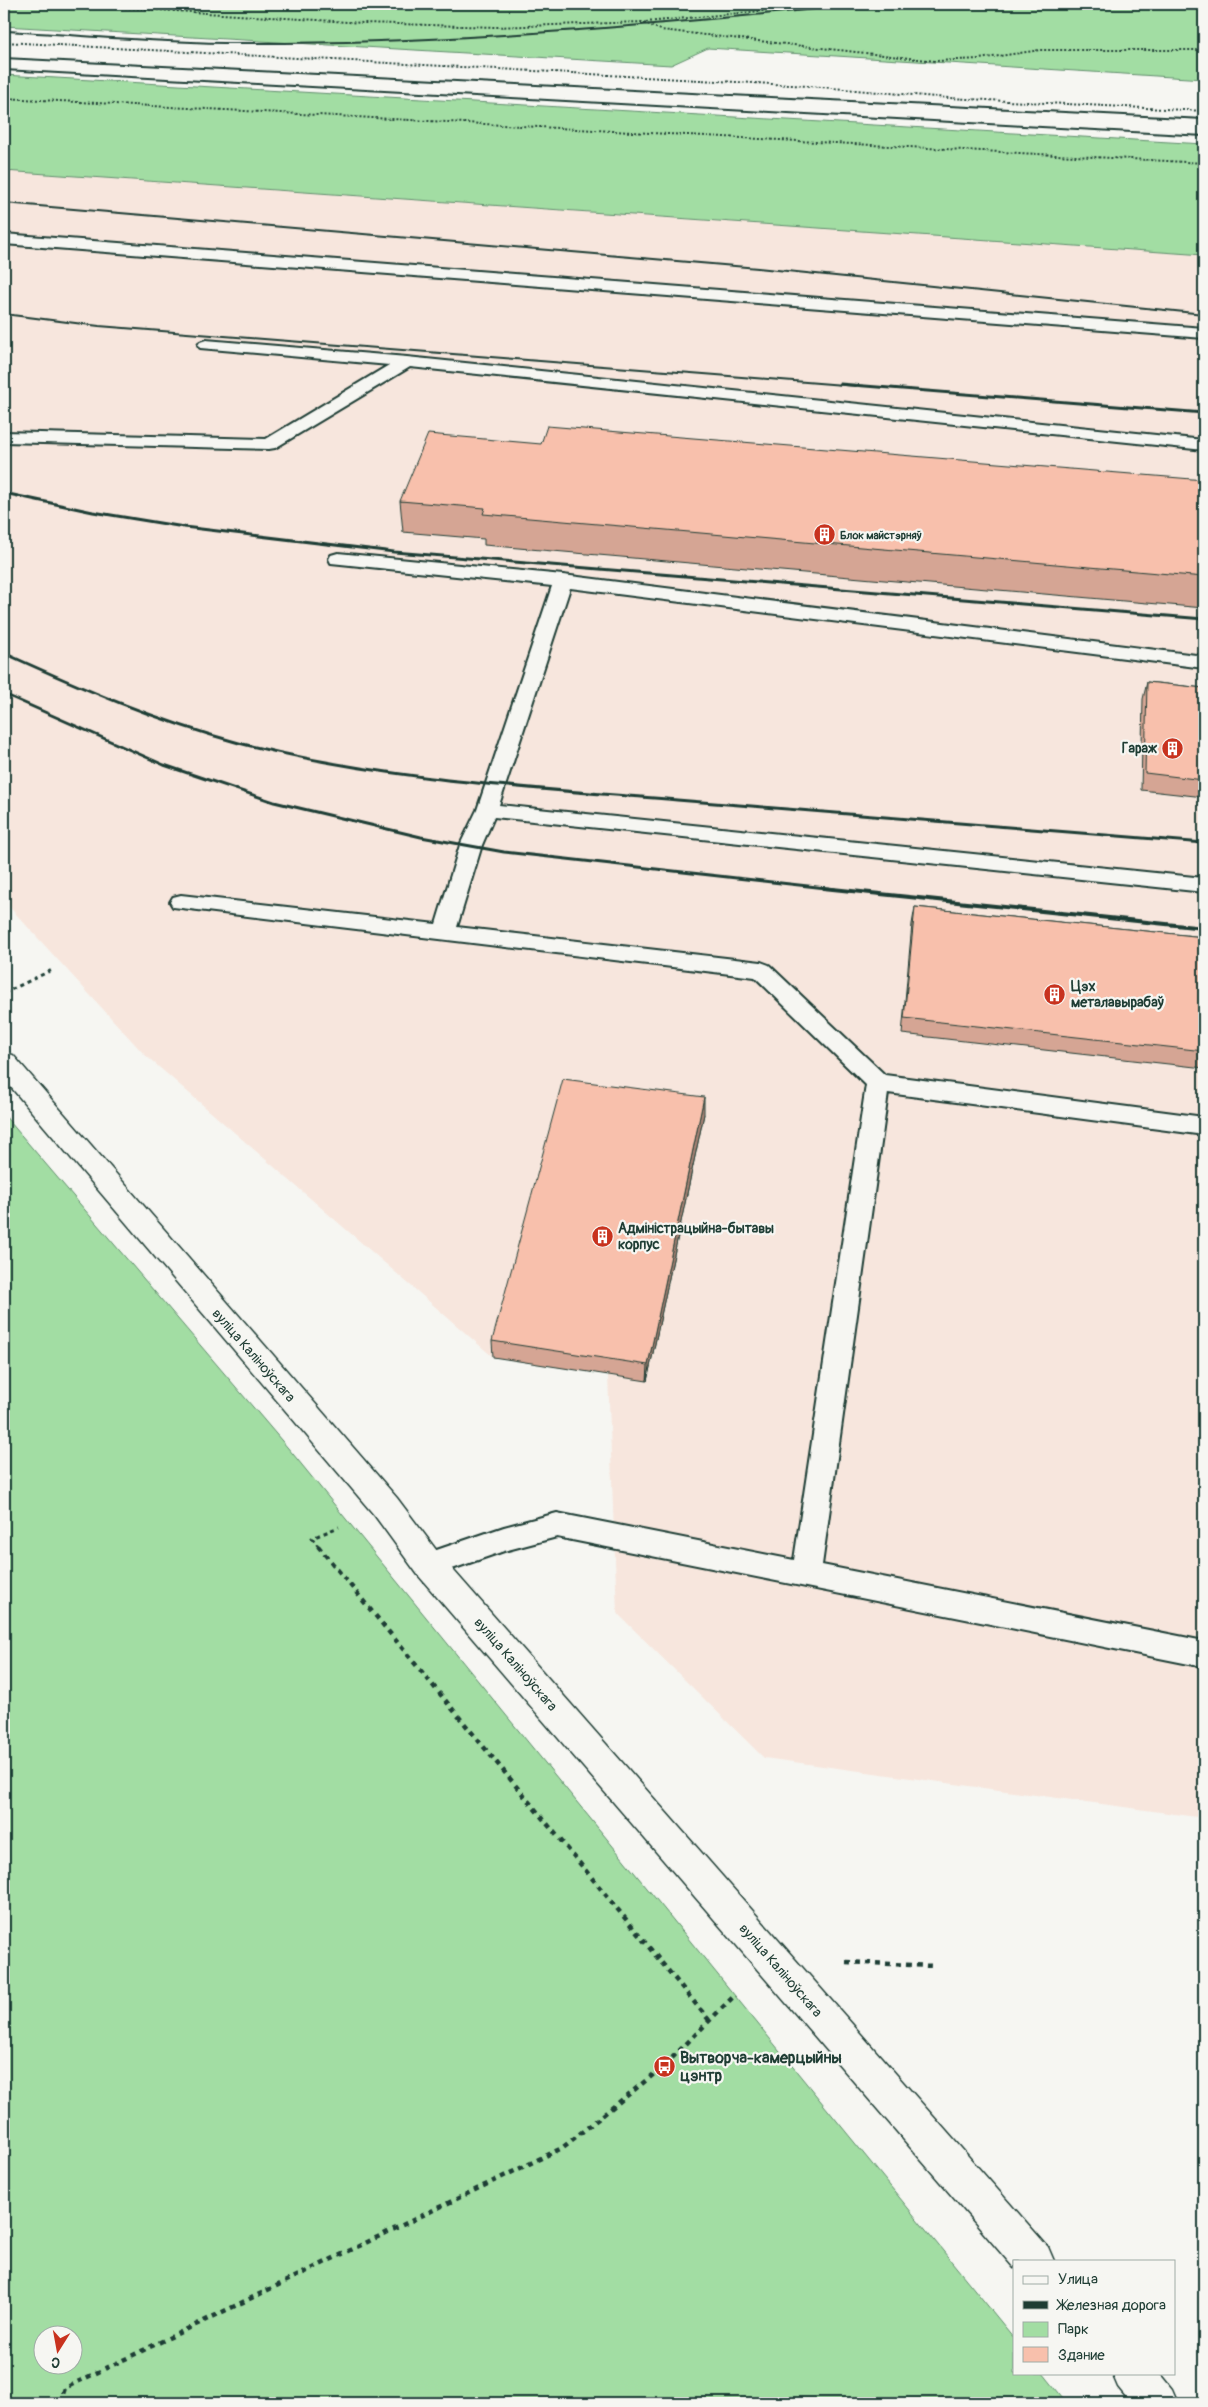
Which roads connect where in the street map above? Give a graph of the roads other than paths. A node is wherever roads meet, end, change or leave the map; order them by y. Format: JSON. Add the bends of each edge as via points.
{"nodes":[{"id":1,"x":4,"y":239,"type":"edge"},
{"id":2,"x":1204,"y":332,"type":"edge"},
{"id":3,"x":206,"y":345,"type":"dead end"},
{"id":4,"x":407,"y":362,"type":"junction"},
{"id":5,"x":4,"y":437,"type":"edge"},
{"id":6,"x":1204,"y":444,"type":"edge"},
{"id":7,"x":338,"y":559,"type":"dead end"},
{"id":8,"x":564,"y":581,"type":"junction"},
{"id":9,"x":1204,"y":662,"type":"edge"},
{"id":10,"x":487,"y":810,"type":"junction"},
{"id":11,"x":1204,"y":885,"type":"edge"},
{"id":12,"x":181,"y":902,"type":"dead end"},
{"id":13,"x":444,"y":933,"type":"junction"},
{"id":14,"x":4,"y":1062,"type":"edge"},
{"id":15,"x":878,"y":1083,"type":"junction"},
{"id":16,"x":1204,"y":1126,"type":"edge"},
{"id":17,"x":430,"y":1565,"type":"junction"},
{"id":18,"x":806,"y":1575,"type":"junction"},
{"id":19,"x":1204,"y":1654,"type":"edge"},
{"id":20,"x":1033,"y":2260,"type":"edge"},
{"id":21,"x":1133,"y":2374,"type":"edge"},
{"id":22,"x":1158,"y":2403,"type":"edge"}],
"edges":[{"from":1,"to":2,"type":"lane"},
{"from":3,"to":4,"type":"lane"},
{"from":4,"to":5,"type":"lane","via":[[269,444]]},
{"from":4,"to":6,"type":"lane"},
{"from":7,"to":8,"type":"lane"},
{"from":8,"to":9,"type":"lane"},
{"from":8,"to":10,"type":"lane"},
{"from":10,"to":11,"type":"lane"},
{"from":10,"to":13,"type":"lane","via":[[471,845]]},
{"from":12,"to":13,"type":"lane"},
{"from":13,"to":15,"type":"lane","via":[[762,970]]},
{"from":14,"to":17,"type":"street","name":"вуліца Каліноўскага","via":[[386,1507]]},
{"from":15,"to":16,"type":"lane"},
{"from":15,"to":18,"type":"lane"},
{"from":17,"to":18,"type":"lane","via":[[504,1538],[557,1525]]},
{"from":17,"to":20,"type":"street","name":"вуліца Каліноўскага"},
{"from":18,"to":19,"type":"lane"},
{"from":21,"to":22,"type":"street"}]}
